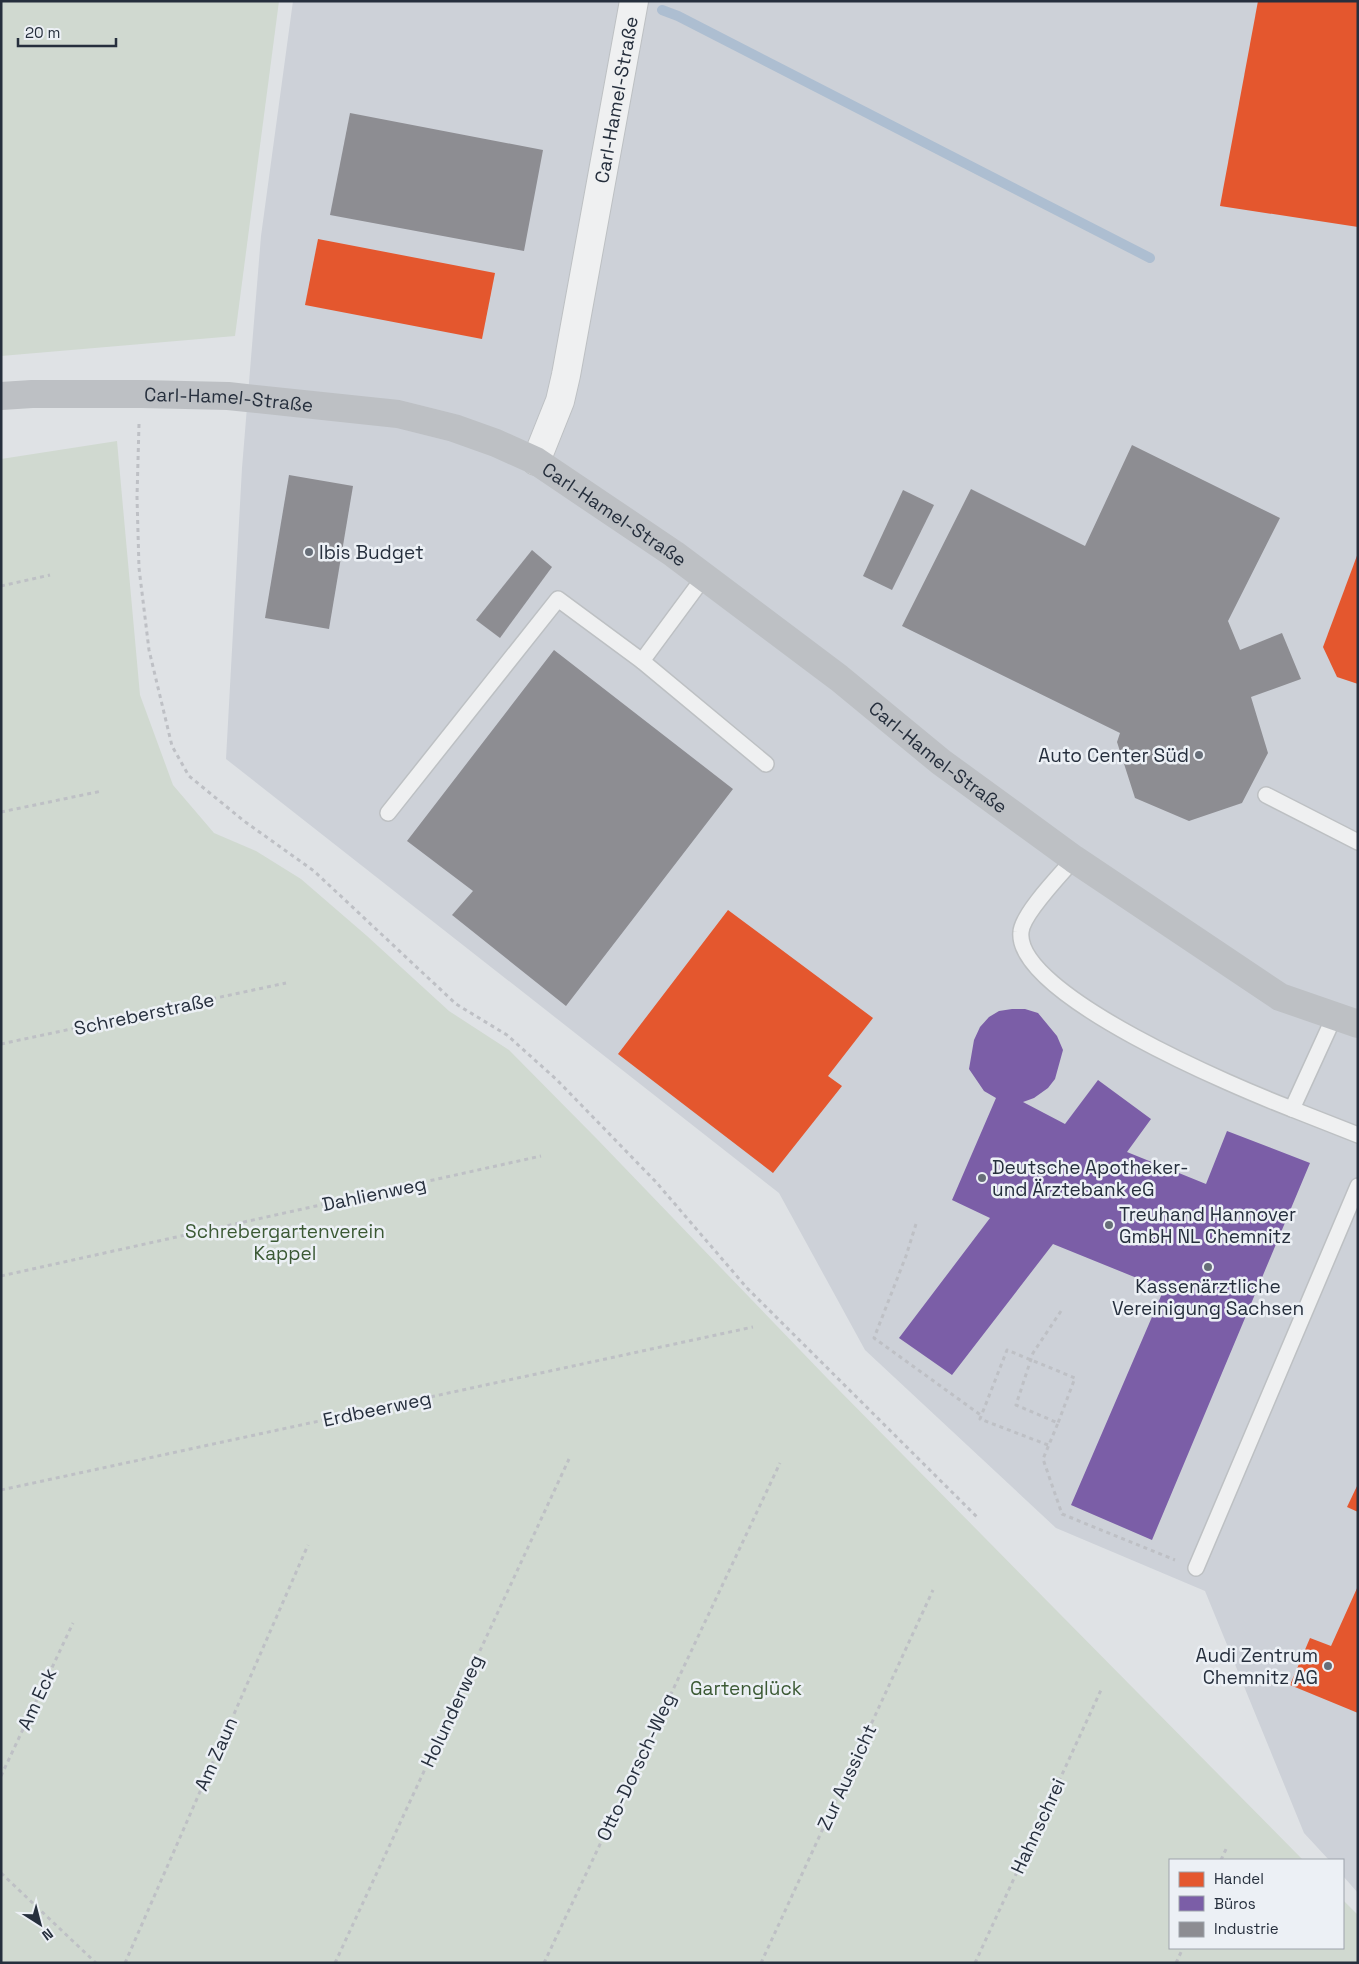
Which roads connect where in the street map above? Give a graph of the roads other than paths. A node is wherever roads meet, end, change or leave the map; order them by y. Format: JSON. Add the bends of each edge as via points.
{"nodes":[{"id":1,"x":634,"y":1,"type":"edge"},
{"id":2,"x":1,"y":396,"type":"edge"},
{"id":3,"x":536,"y":461,"type":"junction"},
{"id":4,"x":704,"y":577,"type":"junction"},
{"id":5,"x":642,"y":661,"type":"junction"},
{"id":6,"x":766,"y":764,"type":"dead end"},
{"id":7,"x":1266,"y":794,"type":"dead end"},
{"id":8,"x":388,"y":813,"type":"dead end"},
{"id":9,"x":1358,"y":842,"type":"edge"},
{"id":10,"x":1074,"y":859,"type":"junction"},
{"id":11,"x":1347,"y":1019,"type":"edge"},
{"id":12,"x":1292,"y":1109,"type":"junction"},
{"id":13,"x":1358,"y":1135,"type":"edge"},
{"id":14,"x":1358,"y":1186,"type":"edge"},
{"id":15,"x":1196,"y":1568,"type":"road end"}],
"edges":[{"from":1,"to":3,"type":"street","name":"Carl-Hamel-Straße","via":[[566,374],[560,401]]},
{"from":2,"to":3,"type":"main road","name":"Carl-Hamel-Straße","via":[[228,396],[398,414],[454,428]]},
{"from":3,"to":4,"type":"main road","name":"Carl-Hamel-Straße"},
{"from":4,"to":5,"type":"lane"},
{"from":4,"to":10,"type":"main road","name":"Carl-Hamel-Straße","via":[[839,678],[941,762]]},
{"from":5,"to":6,"type":"lane"},
{"from":5,"to":8,"type":"lane","via":[[558,599]]},
{"from":7,"to":9,"type":"lane"},
{"from":10,"to":11,"type":"main road","name":"Carl-Hamel-Straße","via":[[1280,997]]},
{"from":10,"to":12,"type":"lane","via":[[1026,918],[1020,932],[1023,950],[1036,968],[1058,988],[1137,1038],[1242,1089]]},
{"from":11,"to":12,"type":"lane"},
{"from":12,"to":13,"type":"lane"},
{"from":14,"to":15,"type":"lane"}]}
